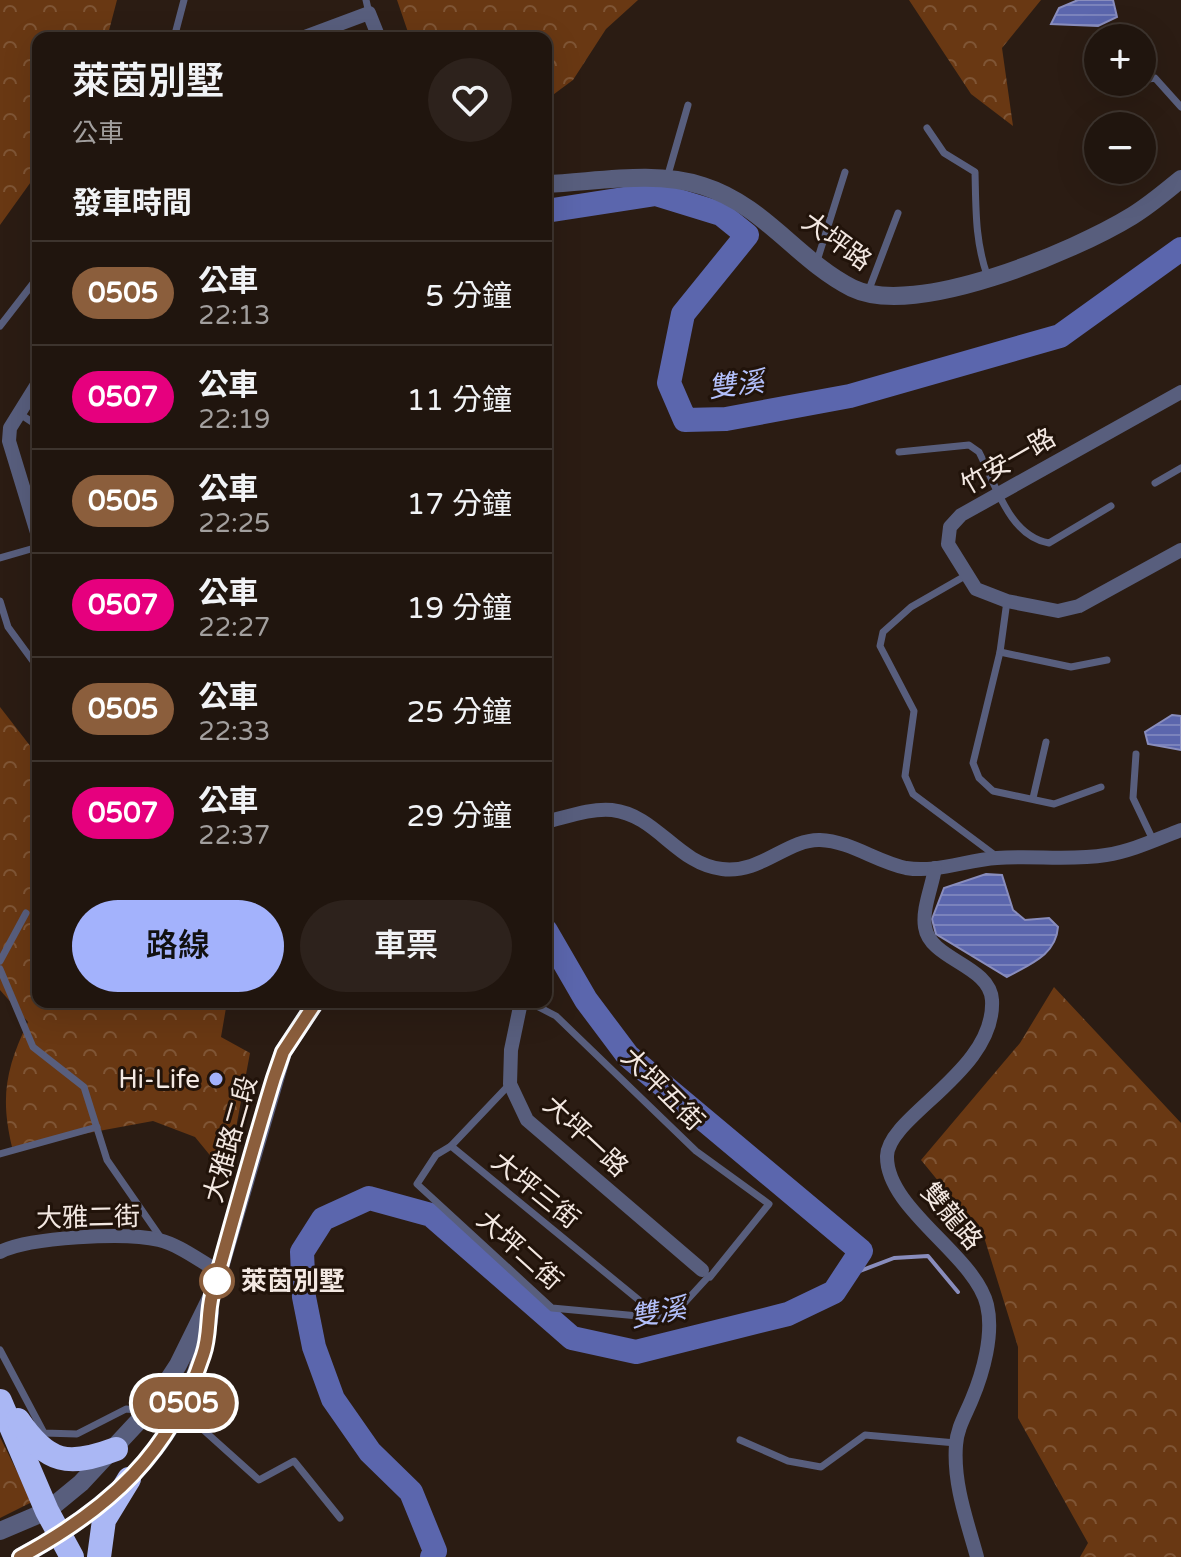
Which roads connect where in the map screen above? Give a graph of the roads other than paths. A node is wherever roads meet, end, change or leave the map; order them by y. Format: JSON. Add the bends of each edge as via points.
{"nodes":[{"id":1,"x":184,"y":0,"type":"edge"},
{"id":2,"x":368,"y":6,"type":"edge"},
{"id":3,"x":176,"y":32,"type":"edge"},
{"id":4,"x":314,"y":32,"type":"edge"},
{"id":5,"x":377,"y":32,"type":"edge"},
{"id":6,"x":1156,"y":79,"type":"edge"},
{"id":7,"x":688,"y":105,"type":"dead end"},
{"id":8,"x":1181,"y":107,"type":"edge"},
{"id":9,"x":927,"y":128,"type":"dead end"},
{"id":10,"x":845,"y":172,"type":"dead end"},
{"id":11,"x":667,"y":178,"type":"junction"},
{"id":12,"x":1181,"y":179,"type":"edge"},
{"id":13,"x":552,"y":184,"type":"edge"},
{"id":14,"x":898,"y":213,"type":"dead end"},
{"id":15,"x":816,"y":262,"type":"junction"},
{"id":16,"x":988,"y":278,"type":"junction"},
{"id":17,"x":32,"y":285,"type":"edge"},
{"id":18,"x":867,"y":294,"type":"junction"},
{"id":19,"x":0,"y":326,"type":"edge"},
{"id":20,"x":32,"y":392,"type":"edge"},
{"id":21,"x":1181,"y":392,"type":"edge"},
{"id":22,"x":18,"y":413,"type":"junction"},
{"id":23,"x":32,"y":422,"type":"edge"},
{"id":24,"x":899,"y":452,"type":"dead end"},
{"id":25,"x":1181,"y":468,"type":"edge"},
{"id":26,"x":1155,"y":483,"type":"dead end"},
{"id":27,"x":1000,"y":492,"type":"junction"},
{"id":28,"x":1111,"y":506,"type":"dead end"},
{"id":29,"x":32,"y":516,"type":"edge"},
{"id":30,"x":32,"y":549,"type":"edge"},
{"id":31,"x":1181,"y":550,"type":"edge"},
{"id":32,"x":0,"y":558,"type":"edge"},
{"id":33,"x":965,"y":576,"type":"junction"},
{"id":34,"x":0,"y":601,"type":"edge"},
{"id":35,"x":1007,"y":601,"type":"junction"},
{"id":36,"x":1000,"y":652,"type":"junction"},
{"id":37,"x":32,"y":660,"type":"edge"},
{"id":38,"x":1107,"y":660,"type":"dead end"},
{"id":39,"x":1046,"y":742,"type":"dead end"},
{"id":40,"x":1136,"y":754,"type":"dead end"},
{"id":41,"x":1101,"y":787,"type":"dead end"},
{"id":42,"x":1033,"y":798,"type":"junction"},
{"id":43,"x":552,"y":821,"type":"edge"},
{"id":44,"x":1181,"y":830,"type":"edge"},
{"id":45,"x":1153,"y":840,"type":"junction"},
{"id":46,"x":998,"y":857,"type":"junction"},
{"id":47,"x":935,"y":868,"type":"junction"},
{"id":48,"x":26,"y":913,"type":"dead end"},
{"id":49,"x":0,"y":961,"type":"edge"},
{"id":50,"x":0,"y":969,"type":"edge"},
{"id":51,"x":312,"y":1008,"type":"edge"},
{"id":52,"x":520,"y":1008,"type":"edge"},
{"id":53,"x":541,"y":1008,"type":"edge"},
{"id":54,"x":510,"y":1084,"type":"junction"},
{"id":55,"x":97,"y":1127,"type":"junction"},
{"id":56,"x":451,"y":1146,"type":"junction"},
{"id":57,"x":0,"y":1154,"type":"edge"},
{"id":58,"x":162,"y":1240,"type":"junction"},
{"id":59,"x":0,"y":1252,"type":"edge"},
{"id":60,"x":220,"y":1272,"type":"junction"},
{"id":61,"x":706,"y":1274,"type":"junction"},
{"id":62,"x":211,"y":1298,"type":"junction"},
{"id":63,"x":662,"y":1319,"type":"junction"},
{"id":64,"x":0,"y":1350,"type":"edge"},
{"id":65,"x":0,"y":1392,"type":"edge"},
{"id":66,"x":0,"y":1401,"type":"edge"},
{"id":67,"x":148,"y":1411,"type":"junction"},
{"id":68,"x":178,"y":1418,"type":"junction"},
{"id":69,"x":740,"y":1440,"type":"dead end"},
{"id":70,"x":956,"y":1443,"type":"junction"},
{"id":71,"x":116,"y":1449,"type":"junction"},
{"id":72,"x":129,"y":1479,"type":"junction"},
{"id":73,"x":47,"y":1511,"type":"junction"},
{"id":74,"x":340,"y":1518,"type":"dead end"},
{"id":75,"x":0,"y":1531,"type":"edge"},
{"id":76,"x":60,"y":1535,"type":"junction"},
{"id":77,"x":20,"y":1557,"type":"edge"},
{"id":78,"x":72,"y":1557,"type":"edge"},
{"id":79,"x":99,"y":1557,"type":"edge"},
{"id":80,"x":977,"y":1557,"type":"edge"}],
"edges":[{"from":1,"to":3,"type":"lane"},
{"from":2,"to":4,"type":"street"},
{"from":2,"to":5,"type":"street"},
{"from":6,"to":8,"type":"lane"},
{"from":7,"to":11,"type":"lane"},
{"from":9,"to":16,"type":"lane","via":[[944,153],[975,172],[978,250]]},
{"from":10,"to":15,"type":"lane"},
{"from":11,"to":13,"type":"street","name":"大坪路"},
{"from":11,"to":15,"type":"street","name":"大坪路","via":[[736,199]]},
{"from":12,"to":16,"type":"street","name":"大坪路","via":[[1109,229]]},
{"from":14,"to":18,"type":"lane"},
{"from":15,"to":18,"type":"street","name":"大坪路"},
{"from":16,"to":18,"type":"street","name":"大坪路","via":[[904,297]]},
{"from":17,"to":19,"type":"lane"},
{"from":20,"to":22,"type":"street"},
{"from":21,"to":27,"type":"street","name":"竹安一路"},
{"from":22,"to":23,"type":"lane"},
{"from":22,"to":29,"type":"street","via":[[9,441]]},
{"from":24,"to":27,"type":"lane","via":[[969,445],[979,452]]},
{"from":25,"to":26,"type":"lane"},
{"from":27,"to":28,"type":"lane","via":[[1019,530],[1032,540],[1049,543]]},
{"from":27,"to":33,"type":"street","name":"竹安一路","via":[[950,527],[948,544]]},
{"from":30,"to":32,"type":"lane"},
{"from":31,"to":35,"type":"street","via":[[1079,606],[1058,611]]},
{"from":33,"to":35,"type":"street","via":[[976,589]]},
{"from":33,"to":46,"type":"lane","via":[[911,607],[883,632],[880,646],[914,711],[905,776],[913,794]]},
{"from":34,"to":37,"type":"lane","via":[[8,627]]},
{"from":35,"to":36,"type":"lane"},
{"from":36,"to":38,"type":"lane","via":[[1071,667]]},
{"from":36,"to":42,"type":"lane","via":[[973,763],[993,791]]},
{"from":39,"to":42,"type":"lane"},
{"from":40,"to":45,"type":"lane","via":[[1133,798]]},
{"from":41,"to":42,"type":"lane","via":[[1054,804]]},
{"from":43,"to":47,"type":"street","via":[[591,811],[626,813],[656,829],[690,858],[721,869],[757,865],[819,840],[906,868]]},
{"from":44,"to":45,"type":"street"},
{"from":45,"to":46,"type":"street","via":[[1107,855]]},
{"from":46,"to":47,"type":"street"},
{"from":47,"to":70,"type":"street","name":"雙龍路","via":[[925,932],[984,981],[992,1012],[965,1069],[901,1130],[887,1157],[904,1198],[979,1287],[987,1305],[987,1347]]},
{"from":48,"to":49,"type":"lane"},
{"from":50,"to":55,"type":"lane","via":[[33,1047],[84,1087]]},
{"from":51,"to":60,"type":"street","name":"大雅路二段","via":[[283,1052]]},
{"from":52,"to":54,"type":"street","name":"大坪一路"},
{"from":53,"to":61,"type":"lane","name":"大坪五街","via":[[556,1016],[696,1151],[769,1204]]},
{"from":54,"to":56,"type":"lane"},
{"from":54,"to":61,"type":"street","name":"大坪一路","via":[[527,1120]]},
{"from":55,"to":57,"type":"lane"},
{"from":55,"to":58,"type":"lane","via":[[107,1160]]},
{"from":56,"to":63,"type":"lane","name":"大坪三街"},
{"from":56,"to":63,"type":"lane","name":"大坪二街","via":[[436,1155],[417,1184],[552,1308]]},
{"from":58,"to":59,"type":"street","name":"大雅二街","via":[[18,1243]]},
{"from":58,"to":60,"type":"street","name":"大雅二街"},
{"from":60,"to":62,"type":"street","name":"大雅路二段"},
{"from":61,"to":63,"type":"lane","via":[[677,1311]]},
{"from":62,"to":67,"type":"street","name":"大雅路二段"},
{"from":62,"to":68,"type":"street","name":"大雅路二段","via":[[205,1352]]},
{"from":64,"to":67,"type":"lane","via":[[44,1433],[77,1434],[126,1409]]},
{"from":65,"to":71,"type":"highway","via":[[45,1453],[84,1462]]},
{"from":66,"to":73,"type":"highway"},
{"from":67,"to":68,"type":"lane"},
{"from":67,"to":71,"type":"street","name":"大雅路二段"},
{"from":68,"to":72,"type":"street","name":"大雅路二段"},
{"from":68,"to":74,"type":"lane","via":[[199,1426],[259,1480],[294,1461]]},
{"from":69,"to":70,"type":"lane","via":[[788,1461],[821,1467],[865,1435]]},
{"from":70,"to":80,"type":"street","name":"雙龍路","via":[[960,1494]]},
{"from":71,"to":73,"type":"street","name":"大雅路二段"},
{"from":72,"to":76,"type":"street","name":"大雅路二段"},
{"from":72,"to":79,"type":"highway","via":[[104,1520]]},
{"from":73,"to":75,"type":"street","name":"大雅路二段"},
{"from":73,"to":76,"type":"highway"},
{"from":76,"to":77,"type":"street","name":"大雅路二段"},
{"from":76,"to":78,"type":"highway"}]}
